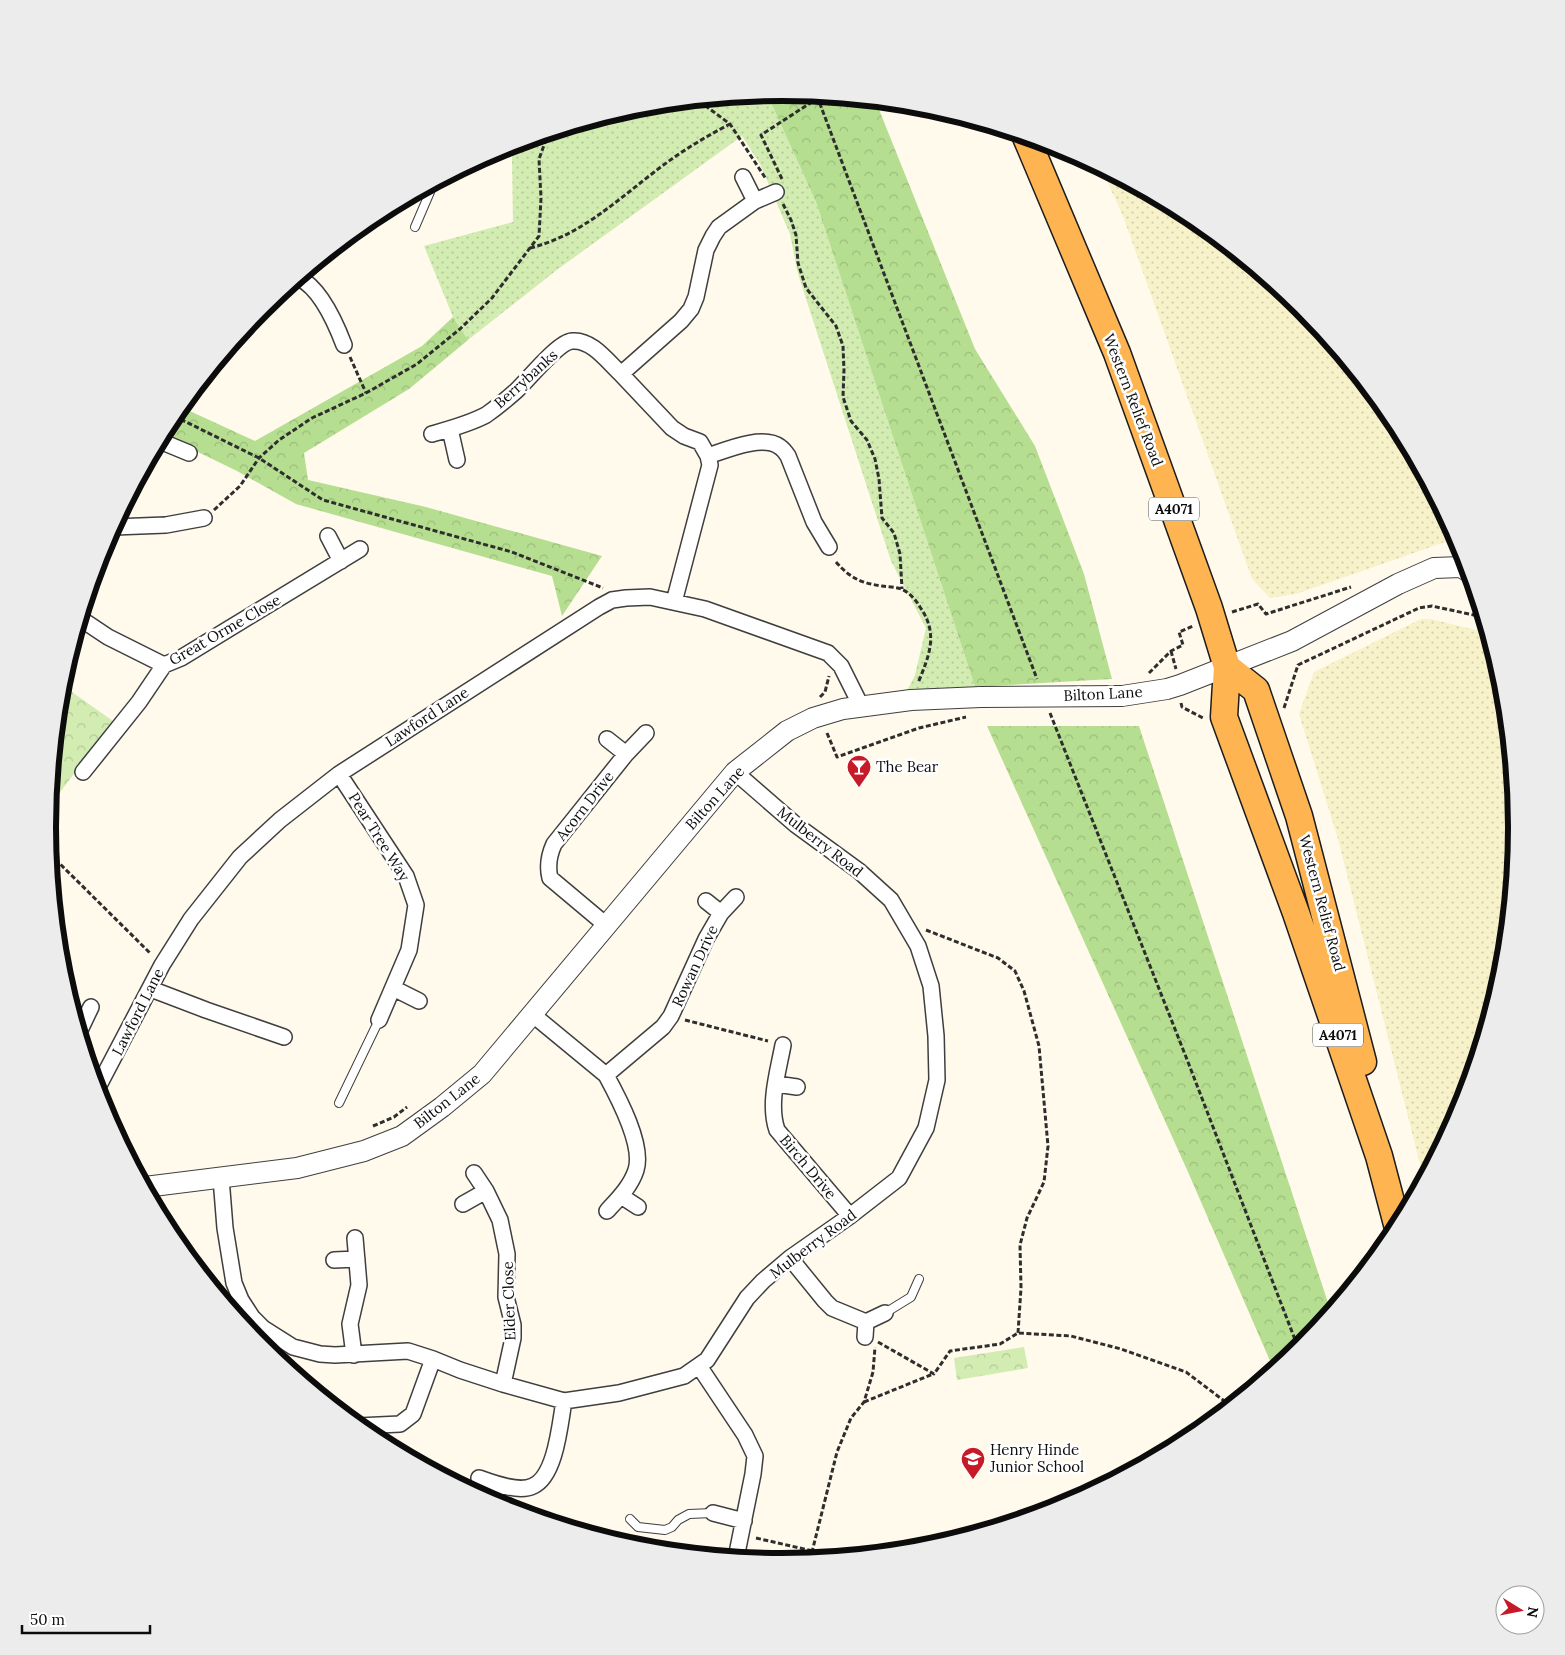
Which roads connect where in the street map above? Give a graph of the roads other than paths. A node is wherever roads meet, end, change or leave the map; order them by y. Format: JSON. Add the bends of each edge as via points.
{"nodes":[{"id":1,"x":1029,"y":145,"type":"edge"},
{"id":2,"x":743,"y":177,"type":"dead end"},
{"id":3,"x":776,"y":192,"type":"road end"},
{"id":4,"x":430,"y":193,"type":"edge"},
{"id":5,"x":755,"y":201,"type":"junction"},
{"id":6,"x":416,"y":227,"type":"dead end"},
{"id":7,"x":305,"y":280,"type":"edge"},
{"id":8,"x":344,"y":345,"type":"road end"},
{"id":9,"x":621,"y":374,"type":"junction"},
{"id":10,"x":450,"y":429,"type":"junction"},
{"id":11,"x":432,"y":434,"type":"dead end"},
{"id":12,"x":167,"y":444,"type":"edge"},
{"id":13,"x":189,"y":453,"type":"dead end"},
{"id":14,"x":708,"y":456,"type":"junction"},
{"id":15,"x":457,"y":460,"type":"dead end"},
{"id":16,"x":204,"y":518,"type":"road end"},
{"id":17,"x":122,"y":527,"type":"edge"},
{"id":18,"x":328,"y":536,"type":"dead end"},
{"id":19,"x":829,"y":547,"type":"dead end"},
{"id":20,"x":360,"y":549,"type":"dead end"},
{"id":21,"x":341,"y":561,"type":"junction"},
{"id":22,"x":1460,"y":567,"type":"edge"},
{"id":23,"x":674,"y":602,"type":"junction"},
{"id":24,"x":86,"y":622,"type":"edge"},
{"id":25,"x":164,"y":665,"type":"junction"},
{"id":26,"x":1227,"y":667,"type":"junction"},
{"id":27,"x":861,"y":706,"type":"junction"},
{"id":28,"x":646,"y":733,"type":"dead end"},
{"id":29,"x":607,"y":739,"type":"dead end"},
{"id":30,"x":626,"y":754,"type":"junction"},
{"id":31,"x":83,"y":772,"type":"dead end"},
{"id":32,"x":735,"y":772,"type":"junction"},
{"id":33,"x":339,"y":774,"type":"junction"},
{"id":34,"x":736,"y":897,"type":"dead end"},
{"id":35,"x":706,"y":901,"type":"dead end"},
{"id":36,"x":721,"y":913,"type":"junction"},
{"id":37,"x":606,"y":925,"type":"junction"},
{"id":38,"x":392,"y":988,"type":"junction"},
{"id":39,"x":151,"y":989,"type":"junction"},
{"id":40,"x":419,"y":1000,"type":"dead end"},
{"id":41,"x":91,"y":1007,"type":"dead end"},
{"id":42,"x":532,"y":1014,"type":"junction"},
{"id":43,"x":379,"y":1020,"type":"joint"},
{"id":44,"x":83,"y":1022,"type":"edge"},
{"id":45,"x":284,"y":1037,"type":"dead end"},
{"id":46,"x":783,"y":1045,"type":"road end"},
{"id":47,"x":606,"y":1075,"type":"junction"},
{"id":48,"x":102,"y":1079,"type":"edge"},
{"id":49,"x":776,"y":1084,"type":"junction"},
{"id":50,"x":797,"y":1087,"type":"dead end"},
{"id":51,"x":339,"y":1103,"type":"dead end"},
{"id":52,"x":1380,"y":1156,"type":"junction"},
{"id":53,"x":474,"y":1173,"type":"dead end"},
{"id":54,"x":221,"y":1178,"type":"junction"},
{"id":55,"x":151,"y":1186,"type":"edge"},
{"id":56,"x":486,"y":1191,"type":"junction"},
{"id":57,"x":621,"y":1196,"type":"junction"},
{"id":58,"x":463,"y":1204,"type":"dead end"},
{"id":59,"x":638,"y":1207,"type":"dead end"},
{"id":60,"x":607,"y":1211,"type":"dead end"},
{"id":61,"x":850,"y":1216,"type":"junction"},
{"id":62,"x":1395,"y":1216,"type":"edge"},
{"id":63,"x":356,"y":1238,"type":"dead end"},
{"id":64,"x":790,"y":1258,"type":"junction"},
{"id":65,"x":357,"y":1259,"type":"junction"},
{"id":66,"x":334,"y":1260,"type":"dead end"},
{"id":67,"x":919,"y":1279,"type":"dead end"},
{"id":68,"x":885,"y":1313,"type":"joint"},
{"id":69,"x":866,"y":1322,"type":"junction"},
{"id":70,"x":257,"y":1328,"type":"edge"},
{"id":71,"x":263,"y":1335,"type":"edge"},
{"id":72,"x":864,"y":1337,"type":"dead end"},
{"id":73,"x":354,"y":1355,"type":"junction"},
{"id":74,"x":433,"y":1358,"type":"junction"},
{"id":75,"x":699,"y":1366,"type":"junction"},
{"id":76,"x":503,"y":1384,"type":"junction"},
{"id":77,"x":564,"y":1401,"type":"junction"},
{"id":78,"x":371,"y":1425,"type":"edge"},
{"id":79,"x":480,"y":1478,"type":"dead end"},
{"id":80,"x":498,"y":1485,"type":"junction"},
{"id":81,"x":495,"y":1494,"type":"edge"},
{"id":82,"x":713,"y":1513,"type":"joint"},
{"id":83,"x":630,"y":1519,"type":"dead end"},
{"id":84,"x":742,"y":1528,"type":"junction"},
{"id":85,"x":737,"y":1552,"type":"edge"}],
"edges":[{"from":1,"to":26,"type":"highway","name":"Western Relief Road","number":"A4071","via":[[1117,353]]},
{"from":2,"to":5,"type":"street"},
{"from":3,"to":5,"type":"street"},
{"from":4,"to":6,"type":"lane"},
{"from":5,"to":9,"type":"street","via":[[713,236],[706,250],[691,309]]},
{"from":7,"to":8,"type":"street","via":[[319,296]]},
{"from":9,"to":10,"type":"street","name":"Berrybanks","via":[[583,341],[570,341],[485,415]]},
{"from":9,"to":14,"type":"street","name":"Berrybanks","via":[[672,428],[700,442]]},
{"from":10,"to":11,"type":"street","name":"Berrybanks"},
{"from":10,"to":15,"type":"street"},
{"from":12,"to":13,"type":"street"},
{"from":14,"to":19,"type":"street","via":[[753,443],[770,442],[780,447],[788,456],[814,522]]},
{"from":14,"to":23,"type":"street","via":[[710,465]]},
{"from":16,"to":17,"type":"street","via":[[166,525]]},
{"from":18,"to":21,"type":"street"},
{"from":20,"to":21,"type":"street","name":"Great Orme Close"},
{"from":21,"to":25,"type":"street","name":"Great Orme Close","via":[[181,658]]},
{"from":22,"to":26,"type":"street","name":"Bilton Lane","via":[[1434,568],[1292,641]]},
{"from":23,"to":27,"type":"street","name":"Lawford Lane","via":[[706,608],[828,654],[841,666]]},
{"from":23,"to":33,"type":"street","name":"Lawford Lane","via":[[650,597],[612,600]]},
{"from":24,"to":25,"type":"street","name":"Great Orme Close"},
{"from":25,"to":31,"type":"street"},
{"from":26,"to":27,"type":"street","name":"Bilton Lane","bridge":true,"via":[[1167,689],[1122,696],[982,697]]},
{"from":26,"to":52,"type":"highway","name":"Western Relief Road","number":"A4071","via":[[1224,717]]},
{"from":26,"to":52,"type":"highway","name":"Western Relief Road","number":"A4071","via":[[1256,690],[1299,816],[1372,1098]]},
{"from":27,"to":32,"type":"street","name":"Bilton Lane","via":[[819,707]]},
{"from":28,"to":30,"type":"street","name":"Acorn Drive"},
{"from":29,"to":30,"type":"street"},
{"from":30,"to":37,"type":"street","name":"Acorn Drive","via":[[554,844],[549,860],[550,878]]},
{"from":32,"to":37,"type":"street","name":"Bilton Lane"},
{"from":32,"to":61,"type":"street","name":"Mulberry Road","via":[[891,900],[918,946],[931,986],[937,1080],[926,1128],[899,1178]]},
{"from":33,"to":38,"type":"street","name":"Pear Tree Way","via":[[406,876],[416,905],[409,950]]},
{"from":33,"to":39,"type":"street","name":"Lawford Lane","via":[[280,820],[240,857],[191,920],[162,965]]},
{"from":34,"to":36,"type":"street","name":"Rowan Drive"},
{"from":35,"to":36,"type":"street","name":"Rowan Drive"},
{"from":36,"to":47,"type":"street","name":"Rowan Drive","via":[[672,1016]]},
{"from":37,"to":42,"type":"street","name":"Bilton Lane"},
{"from":38,"to":40,"type":"street"},
{"from":38,"to":43,"type":"street","name":"Pear Tree Way"},
{"from":39,"to":45,"type":"street"},
{"from":39,"to":48,"type":"street","name":"Lawford Lane"},
{"from":41,"to":44,"type":"street"},
{"from":42,"to":47,"type":"street"},
{"from":42,"to":54,"type":"street","name":"Bilton Lane","via":[[482,1074],[402,1136],[364,1151],[297,1168]]},
{"from":43,"to":51,"type":"lane"},
{"from":46,"to":49,"type":"street","name":"Birch Drive"},
{"from":47,"to":57,"type":"street","via":[[620,1099],[638,1152],[637,1168]]},
{"from":49,"to":50,"type":"street"},
{"from":49,"to":61,"type":"street","name":"Birch Drive","via":[[772,1117],[777,1130]]},
{"from":52,"to":62,"type":"highway","name":"Western Relief Road","number":"A4071"},
{"from":53,"to":56,"type":"street","name":"Elder Close"},
{"from":54,"to":55,"type":"street","name":"Bilton Lane"},
{"from":54,"to":70,"type":"street","name":"Mulberry Road","via":[[234,1283]]},
{"from":56,"to":58,"type":"street"},
{"from":56,"to":76,"type":"street","name":"Elder Close","via":[[500,1220],[507,1254],[506,1297],[513,1338]]},
{"from":57,"to":59,"type":"street"},
{"from":57,"to":60,"type":"street"},
{"from":61,"to":64,"type":"street","name":"Mulberry Road"},
{"from":63,"to":65,"type":"street"},
{"from":64,"to":69,"type":"street","via":[[832,1308]]},
{"from":64,"to":75,"type":"street","name":"Mulberry Road","via":[[747,1298],[712,1353]]},
{"from":65,"to":66,"type":"street"},
{"from":65,"to":73,"type":"street","via":[[359,1285],[350,1324]]},
{"from":67,"to":68,"type":"lane","via":[[911,1297]]},
{"from":68,"to":69,"type":"street"},
{"from":69,"to":72,"type":"street"},
{"from":71,"to":73,"type":"street","name":"Mulberry Road","via":[[306,1351]]},
{"from":73,"to":74,"type":"street","name":"Mulberry Road","via":[[408,1352]]},
{"from":74,"to":76,"type":"street","name":"Mulberry Road"},
{"from":74,"to":78,"type":"street","via":[[413,1414],[400,1424]]},
{"from":75,"to":77,"type":"street","name":"Mulberry Road","via":[[684,1376],[619,1393]]},
{"from":75,"to":84,"type":"street","via":[[746,1435],[755,1456]]},
{"from":76,"to":77,"type":"street","name":"Mulberry Road"},
{"from":77,"to":80,"type":"street","via":[[556,1447],[546,1474],[533,1486]]},
{"from":79,"to":80,"type":"street"},
{"from":80,"to":81,"type":"street"},
{"from":82,"to":83,"type":"lane","via":[[689,1514],[665,1530],[638,1527]]},
{"from":82,"to":84,"type":"street"},
{"from":84,"to":85,"type":"street"}]}
